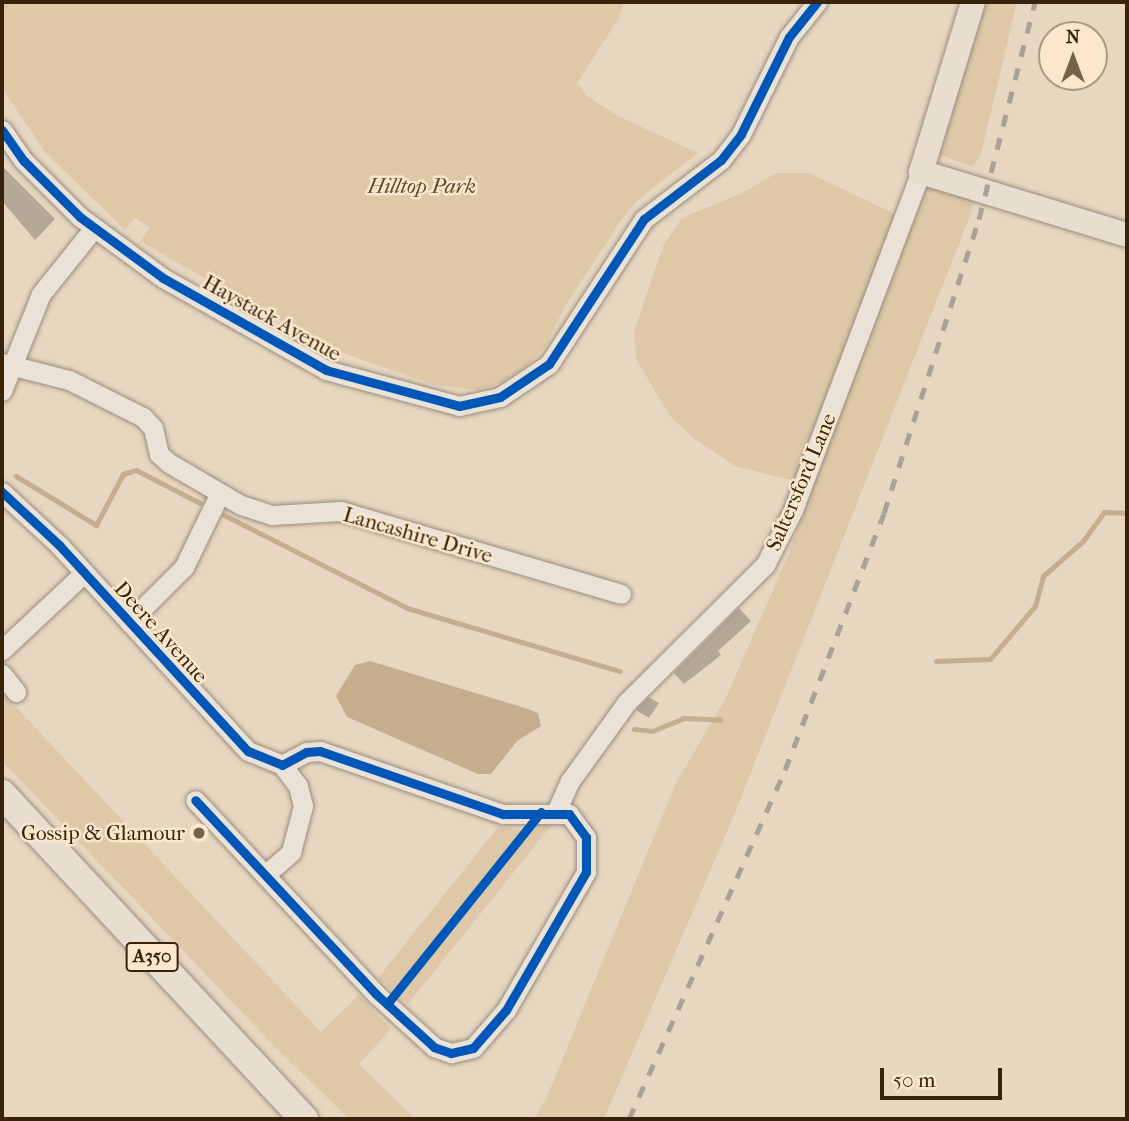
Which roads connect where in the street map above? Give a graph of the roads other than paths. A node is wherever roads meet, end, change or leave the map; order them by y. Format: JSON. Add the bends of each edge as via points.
{"nodes":[{"id":1,"x":817,"y":2,"type":"edge"},
{"id":2,"x":973,"y":2,"type":"edge"},
{"id":3,"x":2,"y":130,"type":"edge"},
{"id":4,"x":921,"y":172,"type":"junction"},
{"id":5,"x":93,"y":229,"type":"junction"},
{"id":6,"x":1127,"y":235,"type":"edge"},
{"id":7,"x":6,"y":364,"type":"edge"},
{"id":8,"x":2,"y":391,"type":"edge"},
{"id":9,"x":2,"y":492,"type":"edge"},
{"id":10,"x":220,"y":493,"type":"junction"},
{"id":11,"x":84,"y":573,"type":"junction"},
{"id":12,"x":621,"y":594,"type":"dead end"},
{"id":13,"x":128,"y":622,"type":"junction"},
{"id":14,"x":2,"y":650,"type":"edge"},
{"id":15,"x":2,"y":674,"type":"edge"},
{"id":16,"x":16,"y":692,"type":"dead end"},
{"id":17,"x":282,"y":765,"type":"junction"},
{"id":18,"x":2,"y":794,"type":"edge"},
{"id":19,"x":195,"y":800,"type":"dead end"},
{"id":20,"x":556,"y":812,"type":"junction"},
{"id":21,"x":265,"y":875,"type":"junction"},
{"id":22,"x":304,"y":1119,"type":"edge"}],
"edges":[{"from":1,"to":5,"type":"street","name":"Haystack Avenue","via":[[789,37],[741,134],[721,160],[665,199],[629,238],[549,365],[500,397],[459,406],[326,370],[163,278]]},
{"from":2,"to":4,"type":"main road","name":"Saltersford Lane"},
{"from":3,"to":5,"type":"street","name":"Haystack Avenue","via":[[24,161]]},
{"from":4,"to":6,"type":"main road"},
{"from":4,"to":20,"type":"street","name":"Saltersford Lane","via":[[793,510],[765,565],[627,702],[570,781]]},
{"from":5,"to":7,"type":"street","via":[[41,294]]},
{"from":7,"to":8,"type":"street"},
{"from":7,"to":10,"type":"street","name":"Lancashire Drive","via":[[69,380],[143,417],[153,428],[159,454]]},
{"from":9,"to":11,"type":"street","name":"Deere Avenue"},
{"from":10,"to":12,"type":"street","name":"Lancashire Drive","via":[[272,515],[341,511]]},
{"from":10,"to":13,"type":"street","via":[[184,567]]},
{"from":11,"to":13,"type":"street","name":"Deere Avenue"},
{"from":11,"to":14,"type":"street"},
{"from":13,"to":17,"type":"street","name":"Deere Avenue","via":[[248,751]]},
{"from":15,"to":16,"type":"street"},
{"from":17,"to":20,"type":"street","via":[[306,752],[339,756],[503,814]]},
{"from":17,"to":21,"type":"street","via":[[298,786],[303,806],[290,852]]},
{"from":18,"to":22,"type":"highway","number":"A350"},
{"from":19,"to":21,"type":"street"},
{"from":20,"to":21,"type":"street","via":[[578,821],[586,837],[586,872],[519,992],[466,1051],[442,1051],[425,1039]]}]}
